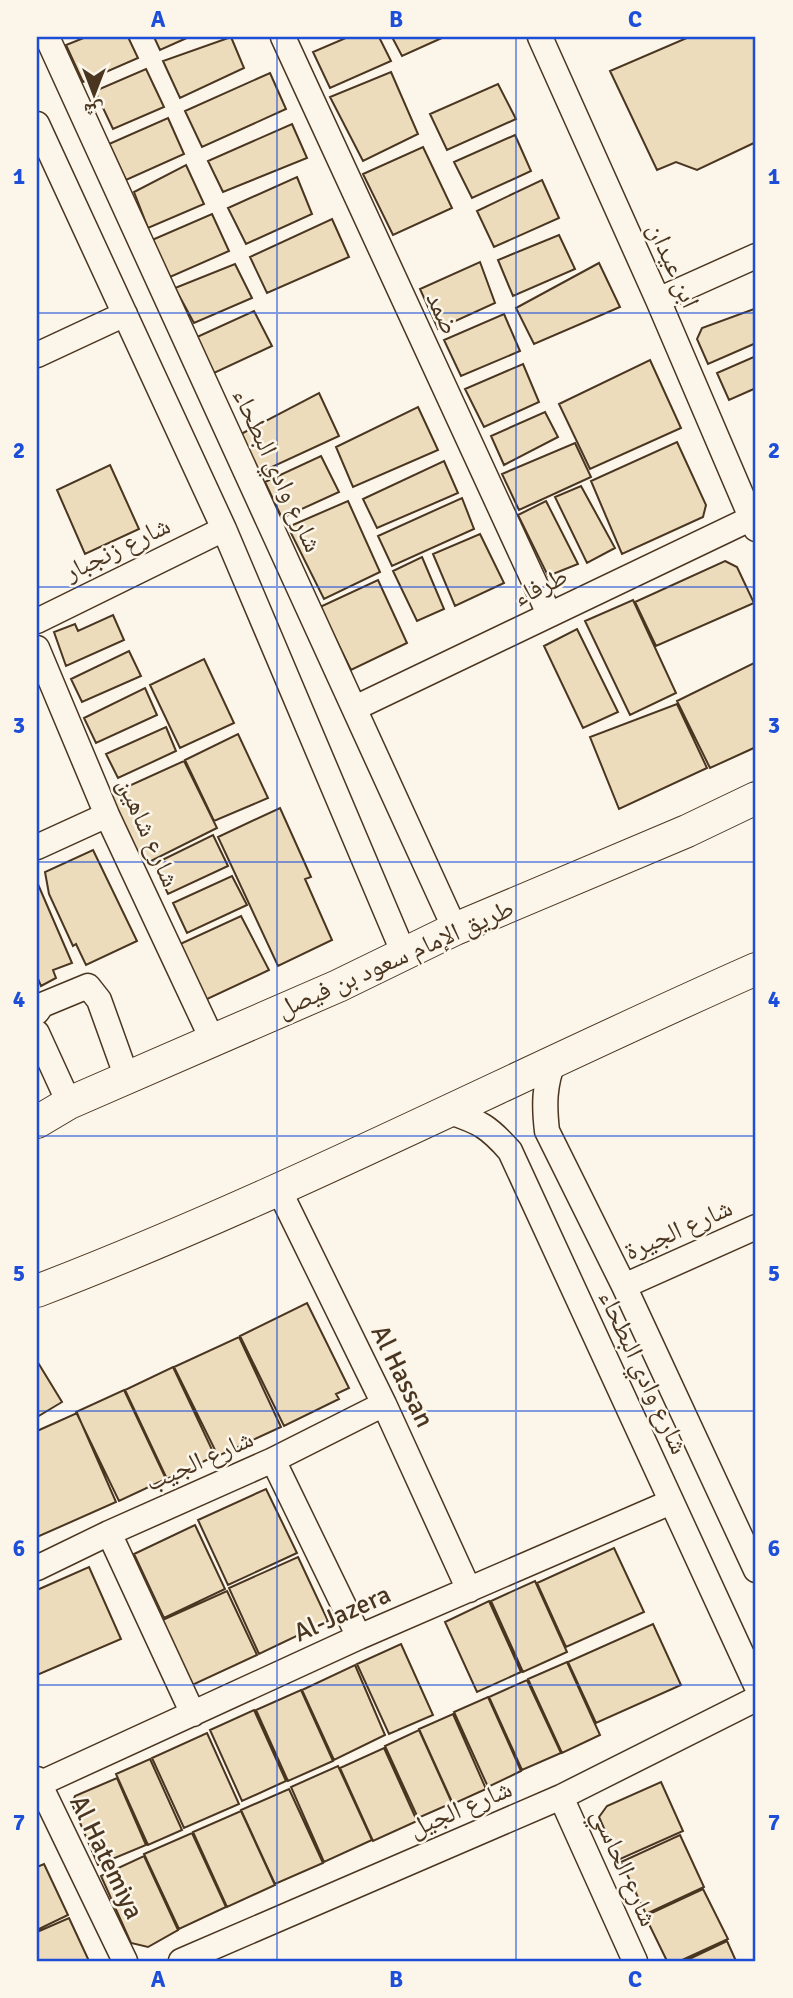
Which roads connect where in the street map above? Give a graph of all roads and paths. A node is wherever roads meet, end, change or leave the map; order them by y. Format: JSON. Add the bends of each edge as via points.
{"nodes":[{"id":1,"x":47,"y":37,"type":"edge"},
{"id":2,"x":283,"y":37,"type":"edge"},
{"id":3,"x":540,"y":37,"type":"edge"},
{"id":4,"x":37,"y":124,"type":"edge"},
{"id":5,"x":756,"y":256,"type":"edge"},
{"id":6,"x":658,"y":300,"type":"junction"},
{"id":7,"x":125,"y":314,"type":"junction"},
{"id":8,"x":37,"y":355,"type":"edge"},
{"id":9,"x":754,"y":524,"type":"edge"},
{"id":10,"x":224,"y":529,"type":"junction"},
{"id":11,"x":549,"y":614,"type":"junction"},
{"id":12,"x":37,"y":621,"type":"edge"},
{"id":13,"x":37,"y":648,"type":"edge"},
{"id":14,"x":355,"y":708,"type":"junction"},
{"id":15,"x":756,"y":798,"type":"edge"},
{"id":16,"x":107,"y":815,"type":"junction"},
{"id":17,"x":37,"y":847,"type":"edge"},
{"id":18,"x":455,"y":929,"type":"junction"},
{"id":19,"x":404,"y":954,"type":"junction"},
{"id":20,"x":756,"y":969,"type":"edge"},
{"id":21,"x":37,"y":1012,"type":"edge"},
{"id":22,"x":37,"y":1033,"type":"edge"},
{"id":23,"x":212,"y":1040,"type":"junction"},
{"id":24,"x":554,"y":1060,"type":"junction"},
{"id":25,"x":127,"y":1078,"type":"junction"},
{"id":26,"x":69,"y":1103,"type":"junction"},
{"id":27,"x":450,"y":1112,"type":"junction"},
{"id":28,"x":37,"y":1122,"type":"edge"},
{"id":29,"x":279,"y":1190,"type":"junction"},
{"id":30,"x":756,"y":1227,"type":"edge"},
{"id":31,"x":625,"y":1286,"type":"junction"},
{"id":32,"x":37,"y":1291,"type":"edge"},
{"id":33,"x":384,"y":1404,"type":"junction"},
{"id":34,"x":273,"y":1461,"type":"junction"},
{"id":35,"x":671,"y":1502,"type":"junction"},
{"id":36,"x":109,"y":1533,"type":"junction"},
{"id":37,"x":37,"y":1568,"type":"edge"},
{"id":38,"x":756,"y":1570,"type":"edge"},
{"id":39,"x":469,"y":1590,"type":"junction"},
{"id":40,"x":359,"y":1637,"type":"junction"},
{"id":41,"x":756,"y":1685,"type":"edge"},
{"id":42,"x":756,"y":1699,"type":"edge"},
{"id":43,"x":193,"y":1714,"type":"junction"},
{"id":44,"x":38,"y":1782,"type":"edge"},
{"id":45,"x":561,"y":1797,"type":"junction"},
{"id":46,"x":125,"y":1961,"type":"edge"},
{"id":47,"x":181,"y":1961,"type":"edge"},
{"id":48,"x":635,"y":1961,"type":"edge"}],
"edges":[{"from":1,"to":14,"type":"street","name":"شارع وادي البطحاء"},
{"from":2,"to":11,"type":"street","name":"ضمد"},
{"from":3,"to":6,"type":"street","name":"ابن عيدان"},
{"from":4,"to":7,"type":"street"},
{"from":5,"to":6,"type":"street"},
{"from":6,"to":9,"type":"street","name":"ابن عيدان"},
{"from":7,"to":8,"type":"street"},
{"from":7,"to":10,"type":"street"},
{"from":9,"to":11,"type":"street","name":"طرفاء"},
{"from":10,"to":12,"type":"street","name":"شارع زنجبار"},
{"from":10,"to":19,"type":"street"},
{"from":11,"to":14,"type":"street","name":"طرفاء"},
{"from":13,"to":16,"type":"street","name":"شارع شاهين"},
{"from":14,"to":18,"type":"street","name":"شارع وادي البطحاء"},
{"from":15,"to":18,"type":"main road","name":"طريق الإمام سعود بن فيصل"},
{"from":16,"to":17,"type":"street"},
{"from":16,"to":23,"type":"street","name":"شارع شاهين"},
{"from":18,"to":19,"type":"main road","name":"طريق الإمام سعود بن فيصل"},
{"from":19,"to":23,"type":"main road","name":"طريق الإمام سعود بن فيصل"},
{"from":20,"to":24,"type":"main road"},
{"from":21,"to":25,"type":"street","via":[[42,1005],[88,986],[99,1000]]},
{"from":22,"to":26,"type":"street"},
{"from":23,"to":25,"type":"main road","name":"طريق الإمام سعود بن فيصل"},
{"from":24,"to":27,"type":"main road"},
{"from":24,"to":31,"type":"street","name":"شارع وادي البطحاء","via":[[546,1080],[547,1131]]},
{"from":25,"to":26,"type":"main road","name":"طريق الإمام سعود بن فيصل"},
{"from":26,"to":28,"type":"main road","name":"طريق الإمام سعود بن فيصل"},
{"from":27,"to":29,"type":"main road"},
{"from":27,"to":35,"type":"street","name":"شارع وادي البطحاء","via":[[492,1131],[510,1151]]},
{"from":29,"to":32,"type":"main road"},
{"from":29,"to":33,"type":"street","name":"Al Hassan"},
{"from":30,"to":31,"type":"street","name":"شارع الجيرة"},
{"from":31,"to":38,"type":"street","name":"شارع وادي البطحاء"},
{"from":33,"to":34,"type":"street","name":"شارع الجيب"},
{"from":33,"to":39,"type":"street","name":"Al Hassan"},
{"from":34,"to":36,"type":"street","name":"شارع الجيب"},
{"from":34,"to":40,"type":"street"},
{"from":35,"to":39,"type":"street","name":"Al-Jazera"},
{"from":35,"to":41,"type":"street","name":"شارع وادي البطحاء"},
{"from":36,"to":37,"type":"street","name":"شارع الجيب"},
{"from":36,"to":43,"type":"street"},
{"from":39,"to":40,"type":"street","name":"Al-Jazera"},
{"from":40,"to":43,"type":"street","name":"Al-Jazera"},
{"from":42,"to":45,"type":"street","name":"شارع الجيل"},
{"from":43,"to":44,"type":"street","name":"Al-Jazera"},
{"from":44,"to":46,"type":"street","name":"Al Hatemiya"},
{"from":45,"to":47,"type":"street","name":"شارع الجيل"},
{"from":45,"to":48,"type":"street","name":"شارع الحاسي"}]}
